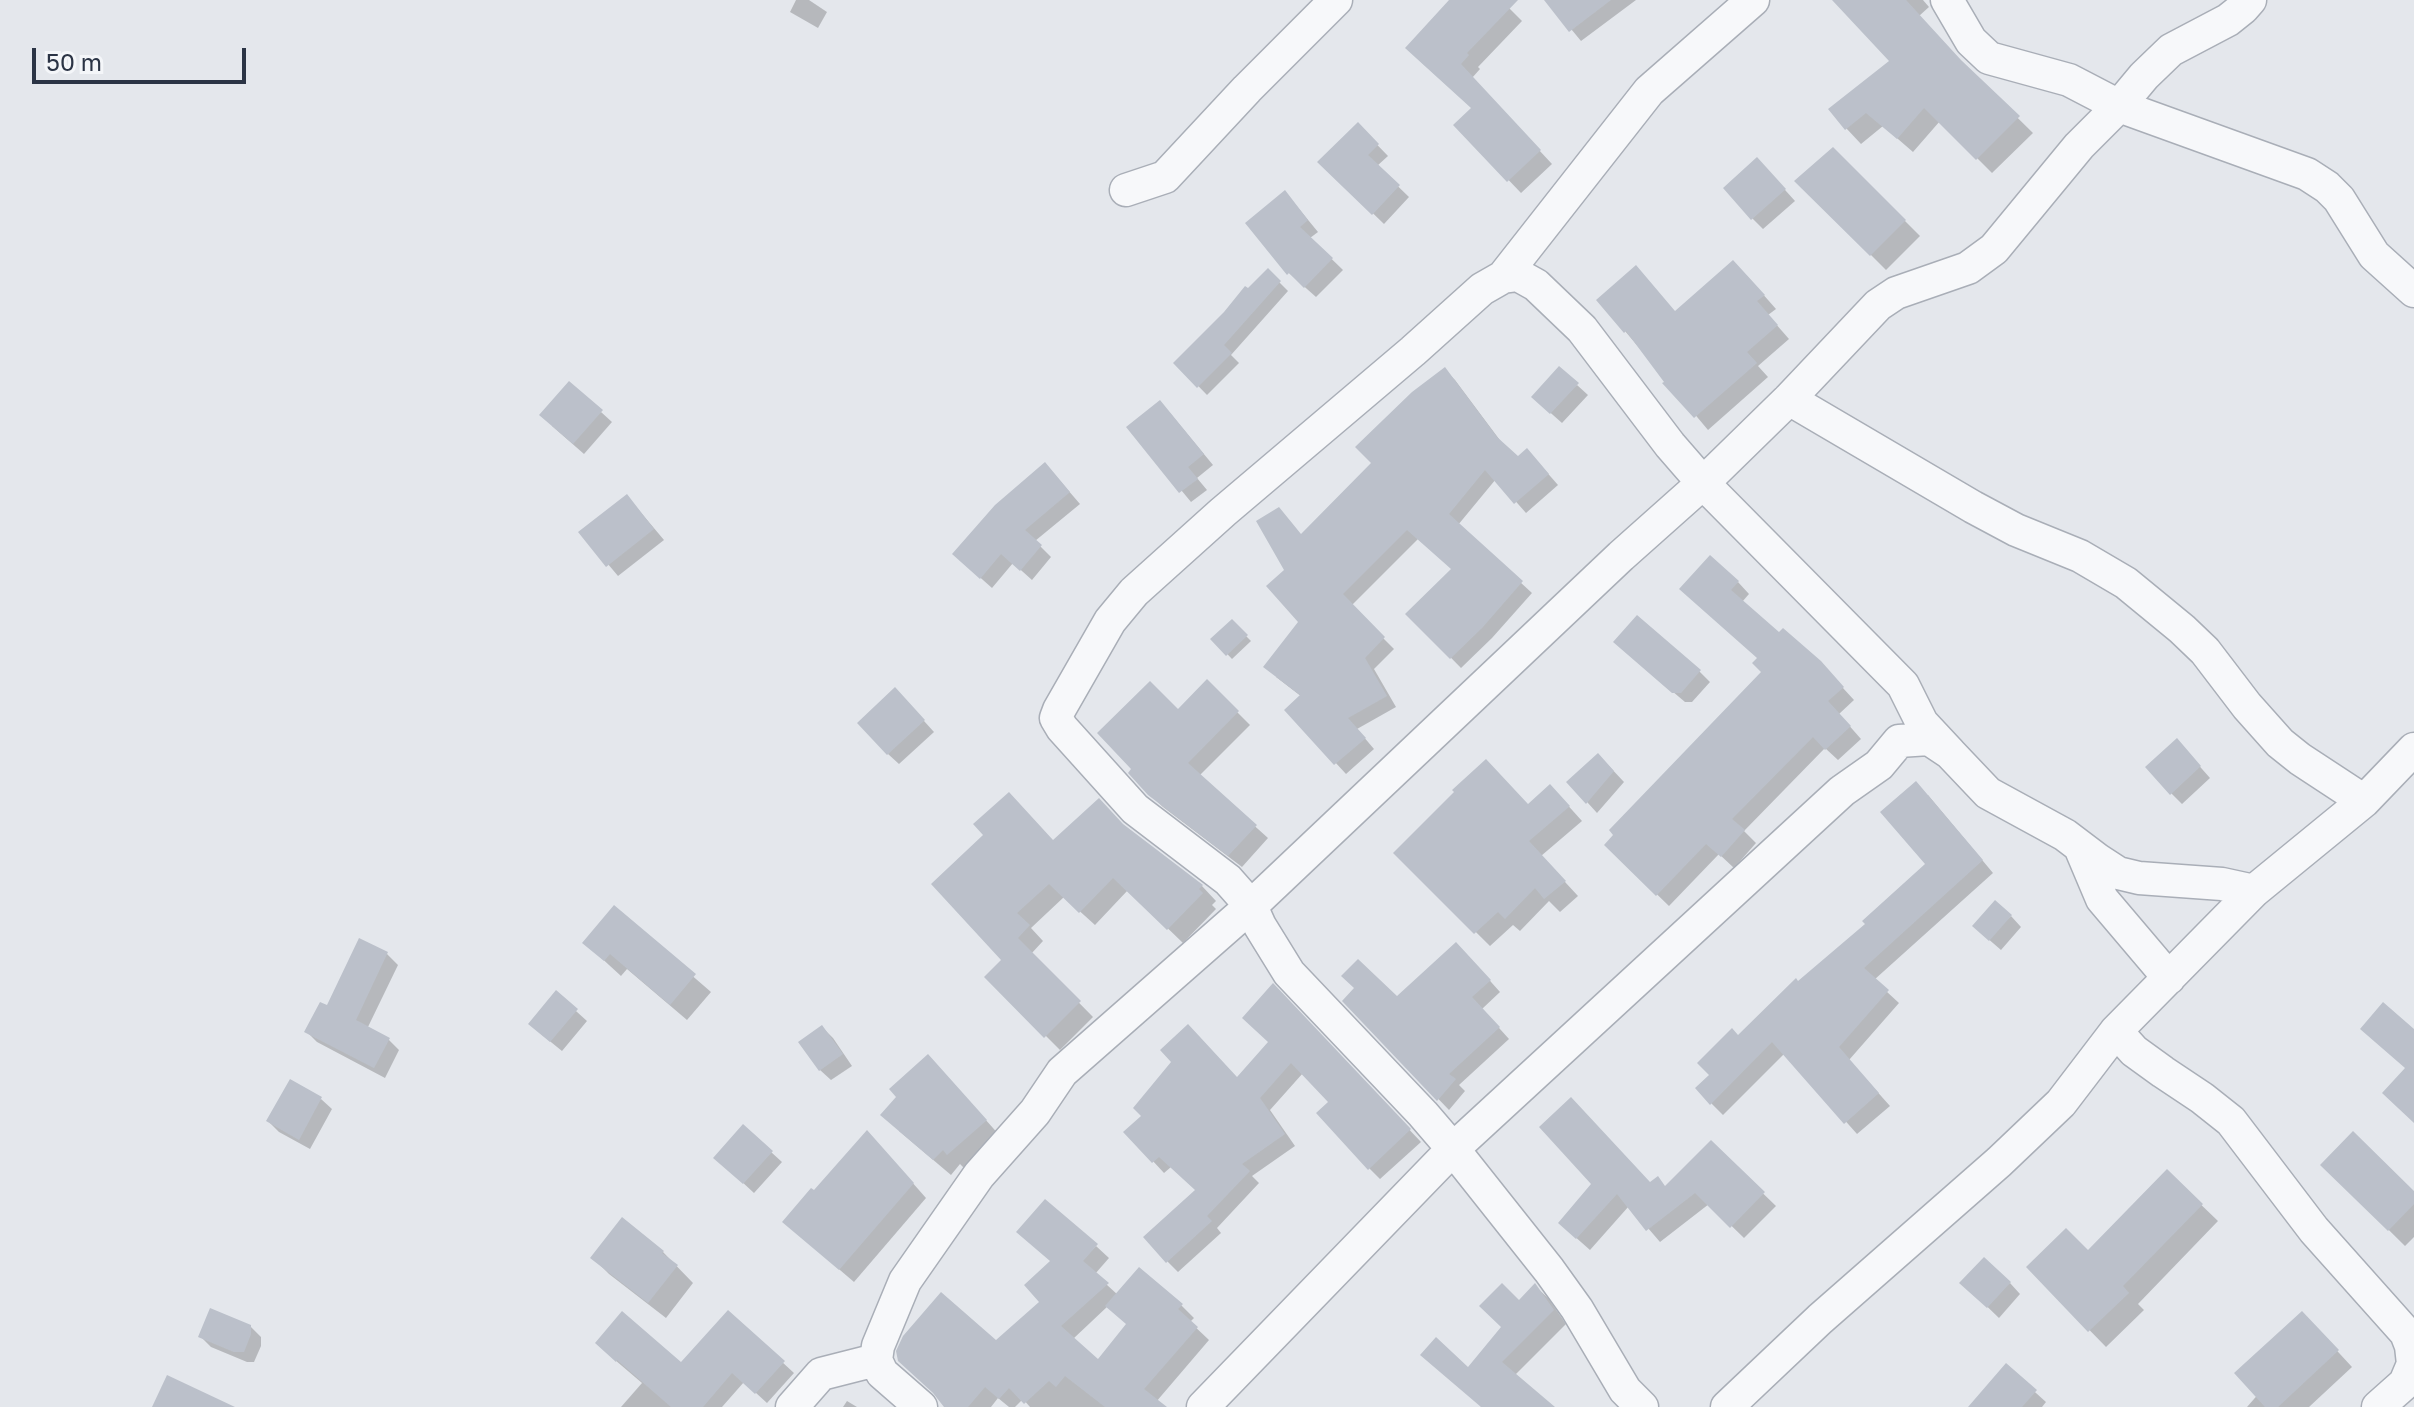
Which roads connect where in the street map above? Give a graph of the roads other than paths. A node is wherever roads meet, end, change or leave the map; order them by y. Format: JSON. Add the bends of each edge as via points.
{"nodes":[{"id":1,"x":1336,"y":0,"type":"edge"},
{"id":2,"x":1753,"y":0,"type":"edge"},
{"id":3,"x":1947,"y":0,"type":"edge"},
{"id":4,"x":2250,"y":0,"type":"edge"},
{"id":5,"x":2119,"y":106,"type":"junction"},
{"id":6,"x":1126,"y":190,"type":"dead end"},
{"id":7,"x":1503,"y":277,"type":"junction"},
{"id":8,"x":2414,"y":291,"type":"edge"},
{"id":9,"x":1789,"y":399,"type":"junction"},
{"id":10,"x":1703,"y":483,"type":"junction"},
{"id":11,"x":2414,"y":749,"type":"edge"},
{"id":12,"x":1950,"y":753,"type":"junction"},
{"id":13,"x":2364,"y":801,"type":"junction"},
{"id":14,"x":2080,"y":847,"type":"junction"},
{"id":15,"x":2254,"y":891,"type":"junction"},
{"id":16,"x":1251,"y":906,"type":"junction"},
{"id":17,"x":2169,"y":978,"type":"junction"},
{"id":18,"x":2116,"y":1031,"type":"junction"},
{"id":19,"x":1453,"y":1149,"type":"junction"},
{"id":20,"x":2410,"y":1329,"type":"edge"},
{"id":21,"x":876,"y":1360,"type":"junction"},
{"id":22,"x":792,"y":1407,"type":"edge"},
{"id":23,"x":921,"y":1407,"type":"edge"},
{"id":24,"x":1203,"y":1407,"type":"edge"},
{"id":25,"x":1642,"y":1407,"type":"edge"},
{"id":26,"x":1727,"y":1407,"type":"edge"},
{"id":27,"x":2378,"y":1407,"type":"edge"}],
"edges":[{"from":1,"to":6,"type":"street","via":[[1165,177]]},
{"from":2,"to":7,"type":"street","via":[[1649,91]]},
{"from":3,"to":5,"type":"street","via":[[1971,41],[1989,58],[2069,80]]},
{"from":4,"to":5,"type":"street","via":[[2228,20],[2171,50]]},
{"from":5,"to":8,"type":"street","via":[[2307,174],[2339,199],[2374,255]]},
{"from":5,"to":9,"type":"street","via":[[1994,249],[1968,268],[1896,293],[1878,305]]},
{"from":7,"to":10,"type":"street","via":[[1518,275],[1536,285],[1582,329]]},
{"from":7,"to":16,"type":"street","via":[[1482,289],[1134,592],[1110,621],[1059,710],[1056,718],[1062,728],[1135,809],[1228,880]]},
{"from":9,"to":10,"type":"street"},
{"from":9,"to":13,"type":"street","via":[[1973,507],[2126,583],[2205,651],[2280,743]]},
{"from":10,"to":12,"type":"street","via":[[1903,685],[1922,723]]},
{"from":10,"to":16,"type":"street"},
{"from":11,"to":13,"type":"street"},
{"from":12,"to":14,"type":"street","via":[[1988,793]]},
{"from":12,"to":19,"type":"street","via":[[1929,739],[1899,741],[1879,765],[1842,791],[1729,892]]},
{"from":13,"to":15,"type":"street"},
{"from":14,"to":15,"type":"street","via":[[2118,873]]},
{"from":14,"to":17,"type":"street","via":[[2102,899]]},
{"from":15,"to":17,"type":"street"},
{"from":16,"to":19,"type":"street","via":[[1289,973]]},
{"from":16,"to":21,"type":"street","via":[[1062,1072],[1035,1112],[979,1175],[905,1281]]},
{"from":17,"to":18,"type":"street"},
{"from":18,"to":20,"type":"street","via":[[2134,1051],[2231,1121],[2314,1230]]},
{"from":18,"to":26,"type":"street","via":[[2061,1103]]},
{"from":19,"to":24,"type":"street"},
{"from":19,"to":25,"type":"street","via":[[1549,1270],[1625,1390]]},
{"from":20,"to":27,"type":"street","via":[[2413,1364],[2405,1383]]},
{"from":21,"to":22,"type":"street","via":[[821,1374]]},
{"from":21,"to":23,"type":"street","via":[[882,1373]]}]}
